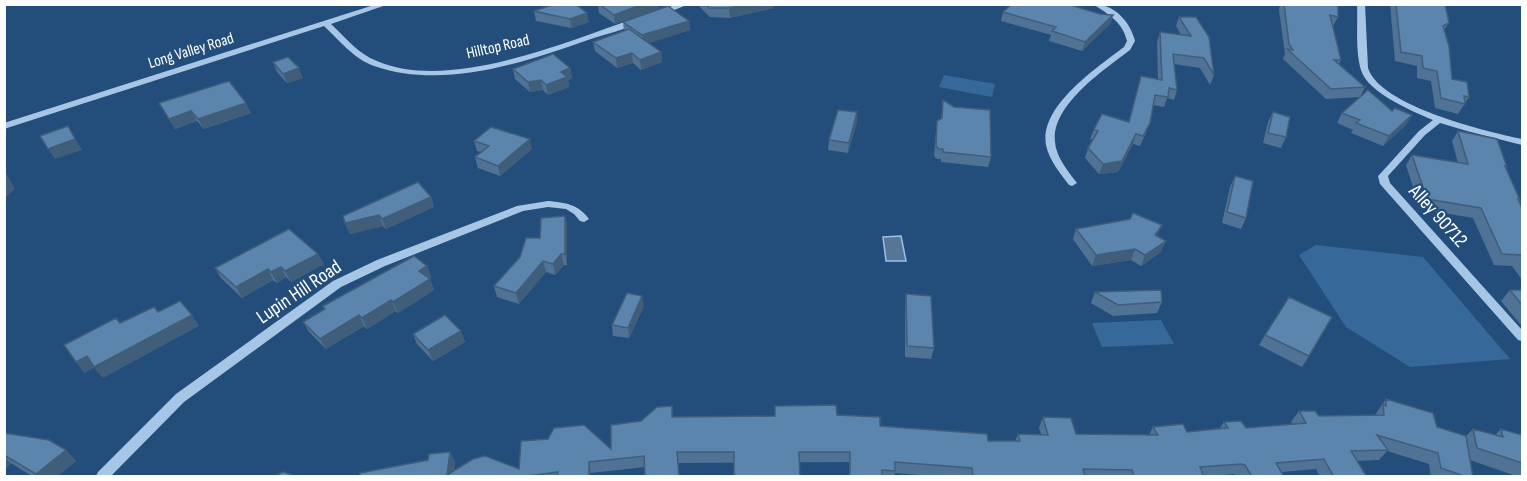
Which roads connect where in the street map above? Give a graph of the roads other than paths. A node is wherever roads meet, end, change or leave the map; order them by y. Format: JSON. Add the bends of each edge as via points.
{"nodes":[{"id":1,"x":686,"y":4,"type":"edge"},
{"id":2,"x":1096,"y":4,"type":"edge"},
{"id":3,"x":1361,"y":4,"type":"edge"},
{"id":4,"x":385,"y":5,"type":"edge"},
{"id":5,"x":653,"y":15,"type":"edge"},
{"id":6,"x":642,"y":19,"type":"edge"},
{"id":7,"x":326,"y":24,"type":"junction"},
{"id":8,"x":1437,"y":120,"type":"junction"},
{"id":9,"x":4,"y":126,"type":"edge"},
{"id":10,"x":1522,"y":142,"type":"edge"},
{"id":11,"x":1072,"y":183,"type":"dead end"},
{"id":12,"x":584,"y":219,"type":"dead end"},
{"id":13,"x":1522,"y":337,"type":"edge"},
{"id":14,"x":104,"y":477,"type":"edge"}],
"edges":[{"from":1,"to":5,"type":"street"},
{"from":2,"to":11,"type":"street","via":[[1126,24],[1131,41],[1075,90],[1053,123],[1049,140],[1055,159]]},
{"from":3,"to":8,"type":"street","via":[[1365,72],[1377,86]]},
{"from":4,"to":7,"type":"street","name":"Long Valley Road"},
{"from":6,"to":7,"type":"street","name":"Hilltop Road","via":[[513,61],[440,73],[377,65],[361,57]]},
{"from":7,"to":9,"type":"street","name":"Long Valley Road"},
{"from":8,"to":10,"type":"street"},
{"from":8,"to":13,"type":"street","name":"Alley 90712","via":[[1383,176],[1385,184]]},
{"from":12,"to":14,"type":"street","name":"Lupin Hill Road","via":[[568,206],[521,208],[381,262],[338,284],[180,398]]}]}
